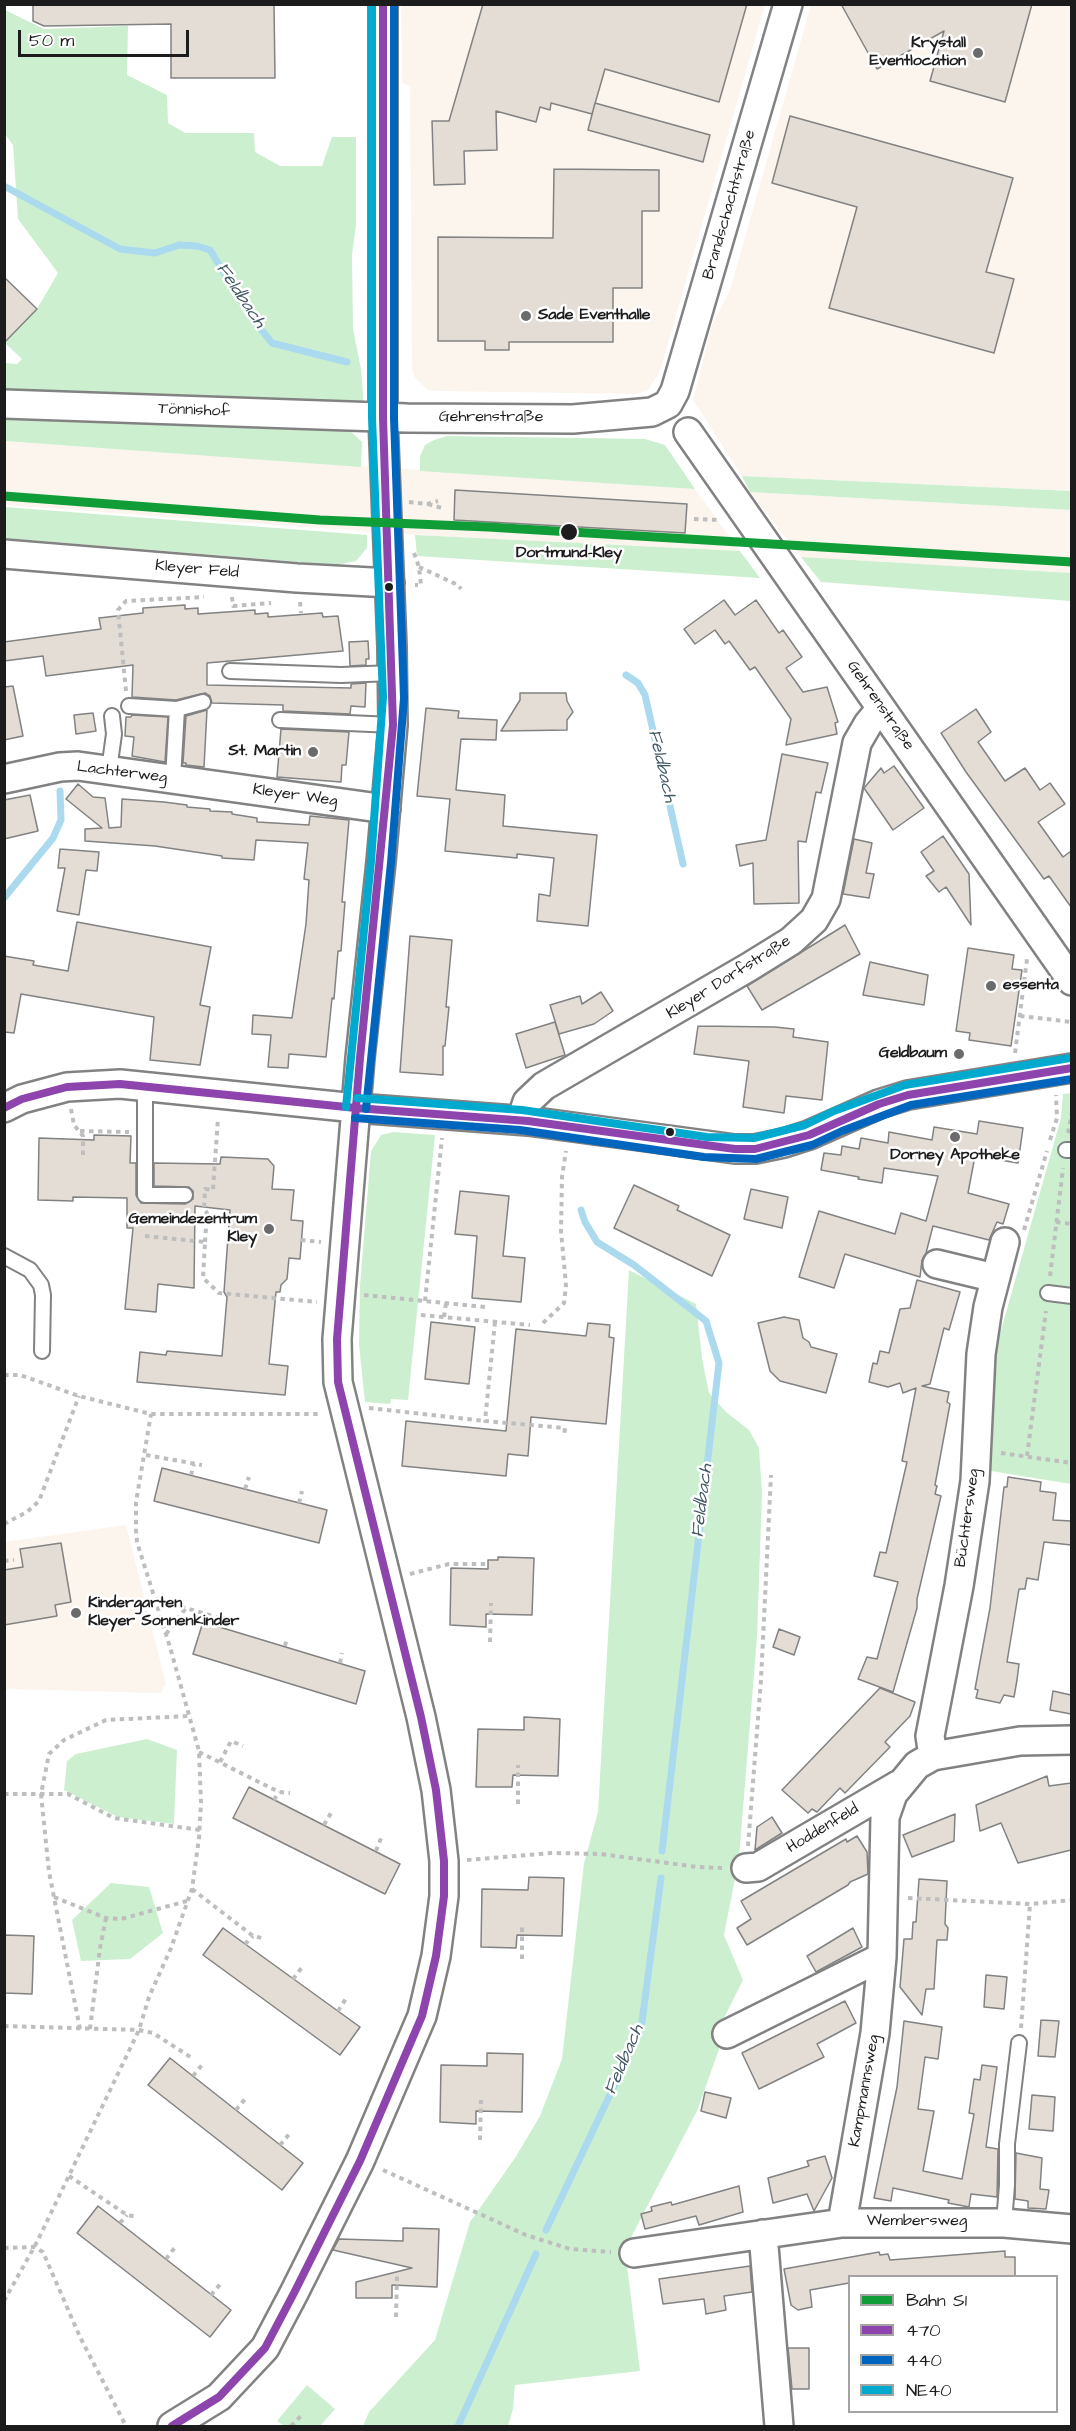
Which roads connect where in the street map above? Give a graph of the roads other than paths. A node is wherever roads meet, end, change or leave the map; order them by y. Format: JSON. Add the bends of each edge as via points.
{"nodes":[{"id":1,"x":383,"y":4,"type":"edge"},
{"id":2,"x":788,"y":4,"type":"edge"},
{"id":3,"x":4,"y":404,"type":"edge"},
{"id":4,"x":668,"y":404,"type":"joint"},
{"id":5,"x":383,"y":418,"type":"junction"},
{"id":6,"x":688,"y":432,"type":"dead end"},
{"id":7,"x":4,"y":554,"type":"edge"},
{"id":8,"x":390,"y":583,"type":"junction"},
{"id":9,"x":230,"y":671,"type":"dead end"},
{"id":10,"x":393,"y":673,"type":"junction"},
{"id":11,"x":203,"y":702,"type":"dead end"},
{"id":12,"x":129,"y":706,"type":"dead end"},
{"id":13,"x":881,"y":708,"type":"junction"},
{"id":14,"x":177,"y":709,"type":"junction"},
{"id":15,"x":112,"y":716,"type":"dead end"},
{"id":16,"x":280,"y":720,"type":"dead end"},
{"id":17,"x":393,"y":725,"type":"junction"},
{"id":18,"x":109,"y":770,"type":"junction"},
{"id":19,"x":4,"y":779,"type":"edge"},
{"id":20,"x":173,"y":779,"type":"junction"},
{"id":21,"x":204,"y":783,"type":"joint"},
{"id":22,"x":386,"y":809,"type":"junction"},
{"id":23,"x":1071,"y":981,"type":"edge"},
{"id":24,"x":1063,"y":1069,"type":"edge"},
{"id":25,"x":145,"y":1086,"type":"junction"},
{"id":26,"x":4,"y":1108,"type":"edge"},
{"id":27,"x":356,"y":1108,"type":"junction"},
{"id":28,"x":521,"y":1120,"type":"junction"},
{"id":29,"x":185,"y":1195,"type":"dead end"},
{"id":30,"x":1005,"y":1242,"type":"road end"},
{"id":31,"x":4,"y":1256,"type":"edge"},
{"id":32,"x":937,"y":1264,"type":"dead end"},
{"id":33,"x":995,"y":1278,"type":"junction"},
{"id":34,"x":1048,"y":1293,"type":"dead end"},
{"id":35,"x":1071,"y":1296,"type":"edge"},
{"id":36,"x":42,"y":1351,"type":"dead end"},
{"id":37,"x":1071,"y":1740,"type":"edge"},
{"id":38,"x":933,"y":1756,"type":"junction"},
{"id":39,"x":898,"y":1785,"type":"junction"},
{"id":40,"x":746,"y":1868,"type":"road end"},
{"id":41,"x":882,"y":1957,"type":"junction"},
{"id":42,"x":727,"y":2034,"type":"dead end"},
{"id":43,"x":1019,"y":2043,"type":"road end"},
{"id":44,"x":842,"y":2223,"type":"junction"},
{"id":45,"x":1004,"y":2223,"type":"junction"},
{"id":46,"x":1071,"y":2229,"type":"edge"},
{"id":47,"x":763,"y":2235,"type":"junction"},
{"id":48,"x":634,"y":2253,"type":"road end"},
{"id":49,"x":172,"y":2427,"type":"edge"},
{"id":50,"x":779,"y":2427,"type":"edge"}],
"edges":[{"from":1,"to":5,"type":"street"},
{"from":2,"to":4,"type":"street","name":"Brandschachtstraße"},
{"from":3,"to":5,"type":"street","name":"Tönnishof"},
{"from":4,"to":5,"type":"street","name":"Gehrenstraße","via":[[652,412],[573,419]]},
{"from":5,"to":8,"type":"street"},
{"from":6,"to":13,"type":"street","name":"Gehrenstraße"},
{"from":7,"to":8,"type":"street","name":"Kleyer Feld"},
{"from":8,"to":10,"type":"street"},
{"from":9,"to":10,"type":"lane"},
{"from":10,"to":17,"type":"street"},
{"from":11,"to":14,"type":"lane"},
{"from":12,"to":14,"type":"lane"},
{"from":13,"to":23,"type":"street","name":"Gehrenstraße"},
{"from":13,"to":28,"type":"street","name":"Kleyer Dorfstraße","via":[[857,743],[826,899],[814,920],[792,941],[749,968],[544,1086],[528,1102]]},
{"from":14,"to":20,"type":"lane"},
{"from":15,"to":18,"type":"lane"},
{"from":16,"to":17,"type":"lane"},
{"from":17,"to":22,"type":"street"},
{"from":18,"to":19,"type":"street","name":"Lachterweg","via":[[60,767]]},
{"from":18,"to":20,"type":"street","name":"Lachterweg"},
{"from":20,"to":21,"type":"street","name":"Lachterweg"},
{"from":21,"to":22,"type":"street","name":"Kleyer Weg"},
{"from":22,"to":27,"type":"street"},
{"from":24,"to":28,"type":"street","via":[[908,1095],[837,1120],[809,1135],[755,1149],[706,1147]]},
{"from":25,"to":26,"type":"street","via":[[67,1087],[22,1098]]},
{"from":25,"to":27,"type":"street"},
{"from":25,"to":29,"type":"lane","via":[[145,1195]]},
{"from":27,"to":28,"type":"street"},
{"from":27,"to":49,"type":"street","via":[[339,1299],[338,1382],[358,1411],[386,1580],[434,1780],[444,1861],[436,1956],[422,2016],[360,2161],[265,2348],[219,2397]]},
{"from":30,"to":33,"type":"street","name":"Büchtersweg"},
{"from":31,"to":36,"type":"lane","via":[[30,1270],[41,1285]]},
{"from":32,"to":33,"type":"street"},
{"from":33,"to":38,"type":"street","name":"Büchtersweg","via":[[981,1354],[975,1481],[930,1736]]},
{"from":34,"to":35,"type":"lane"},
{"from":37,"to":38,"type":"street","via":[[1020,1741]]},
{"from":38,"to":39,"type":"street","name":"Kampmannsweg","via":[[917,1765]]},
{"from":39,"to":40,"type":"street","name":"Hoddenfeld","via":[[758,1868]]},
{"from":39,"to":41,"type":"street","name":"Kampmannsweg","via":[[885,1817]]},
{"from":41,"to":42,"type":"street"},
{"from":41,"to":44,"type":"street","name":"Kampmannsweg","via":[[875,2033]]},
{"from":43,"to":45,"type":"lane","via":[[1007,2144]]},
{"from":44,"to":45,"type":"street","name":"Wembersweg"},
{"from":44,"to":47,"type":"street","name":"Wembersweg"},
{"from":45,"to":46,"type":"street","name":"Wembersweg"},
{"from":47,"to":48,"type":"street","name":"Wembersweg"},
{"from":47,"to":50,"type":"street"}]}
